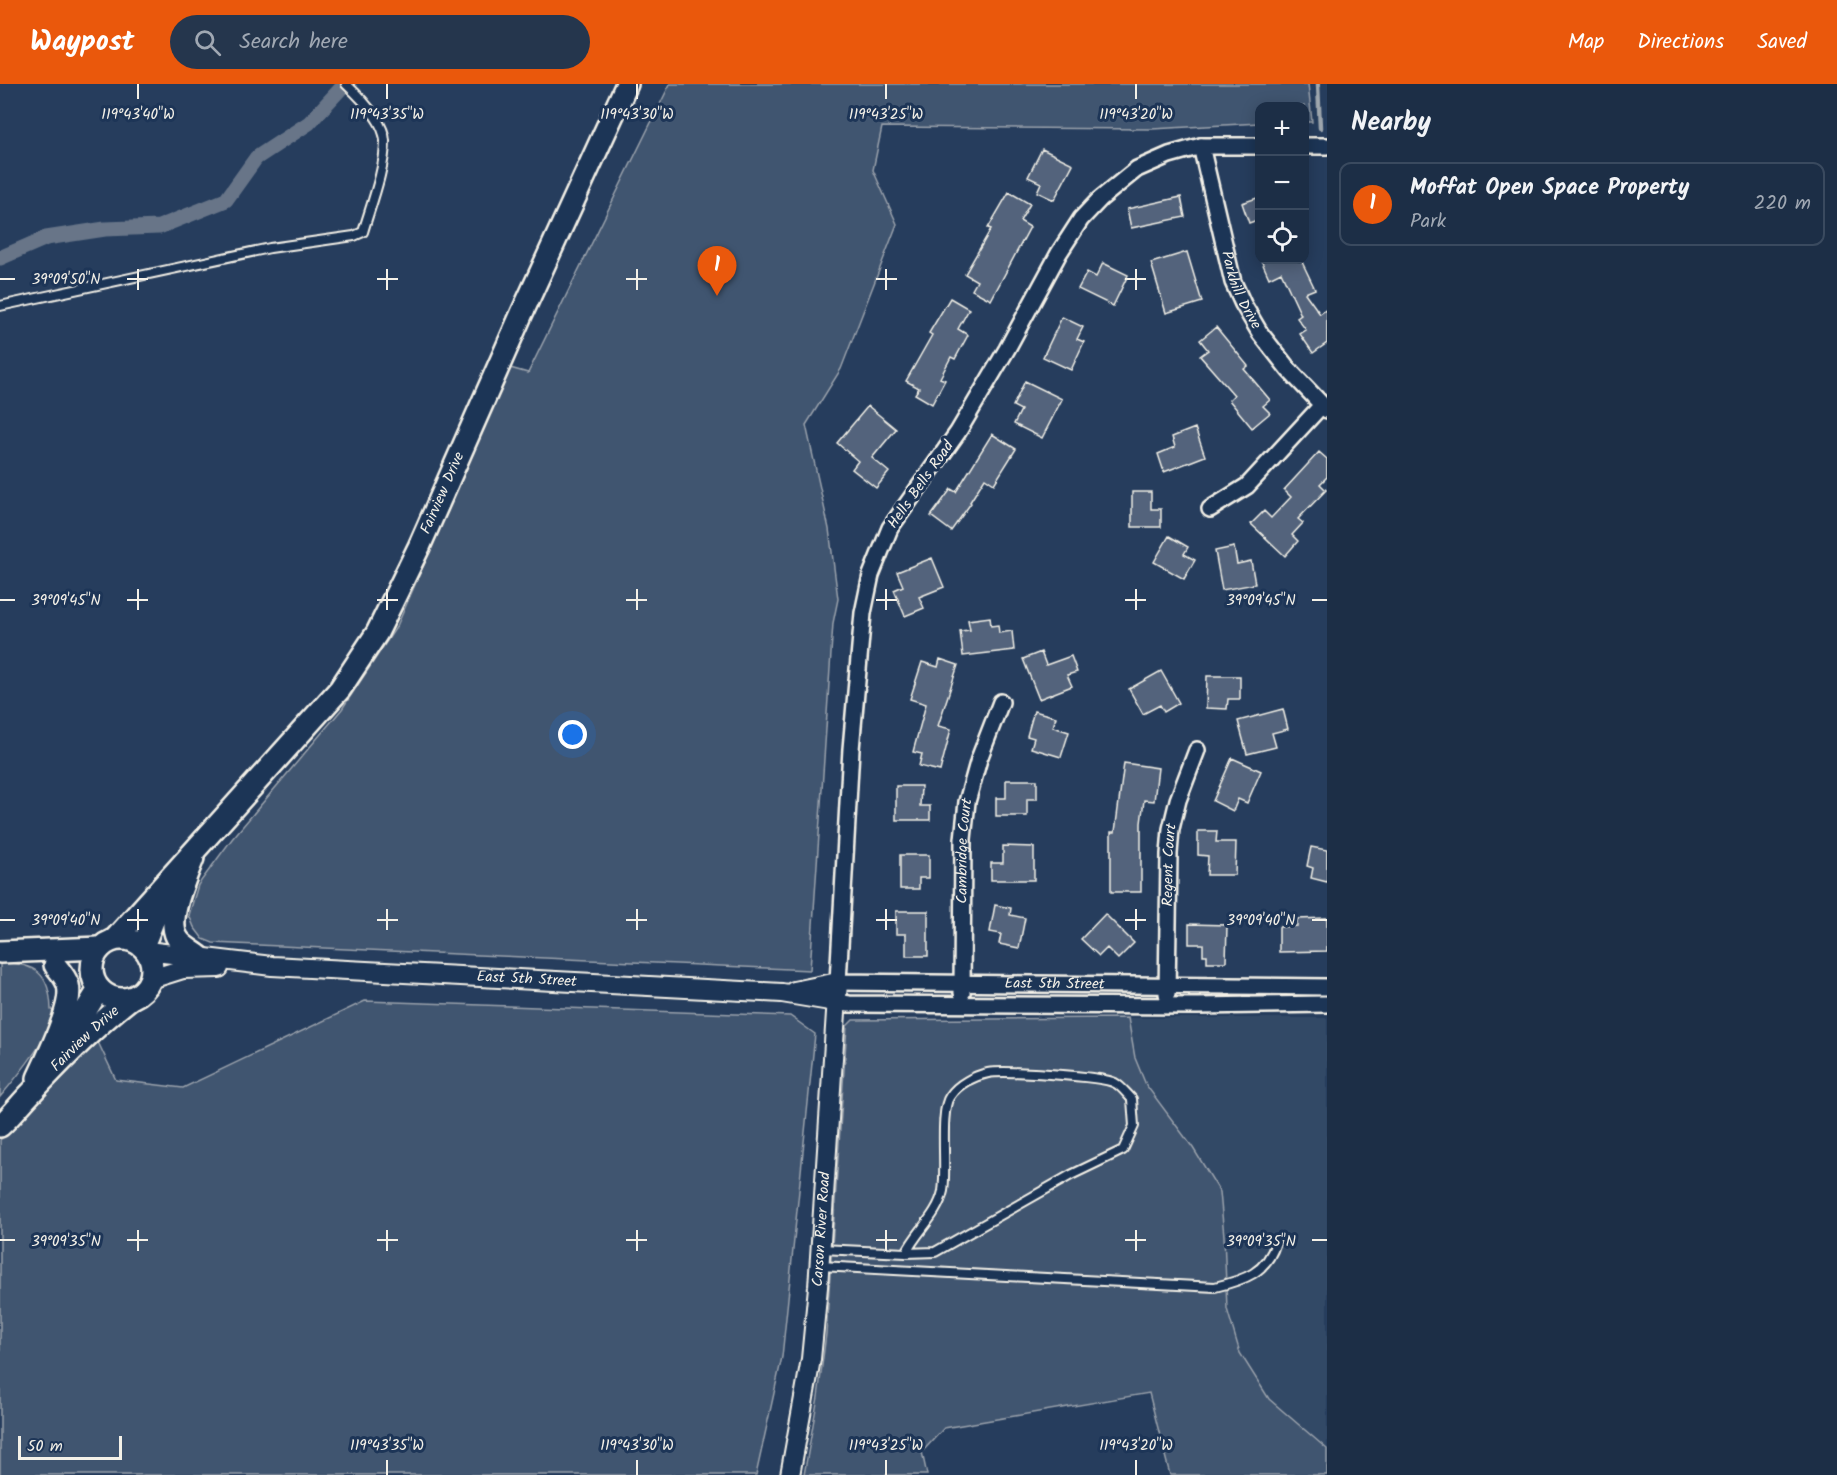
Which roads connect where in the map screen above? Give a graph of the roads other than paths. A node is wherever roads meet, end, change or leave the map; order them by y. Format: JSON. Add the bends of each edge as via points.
{"nodes":[{"id":1,"x":346,"y":84,"type":"edge"},
{"id":2,"x":627,"y":84,"type":"edge"},
{"id":3,"x":1202,"y":146,"type":"junction"},
{"id":4,"x":1255,"y":146,"type":"edge"},
{"id":5,"x":1309,"y":146,"type":"edge"},
{"id":6,"x":1327,"y":146,"type":"edge"},
{"id":7,"x":0,"y":306,"type":"edge"},
{"id":8,"x":1324,"y":408,"type":"edge"},
{"id":9,"x":1210,"y":509,"type":"dead end"},
{"id":10,"x":1001,"y":702,"type":"dead end"},
{"id":11,"x":1197,"y":750,"type":"dead end"},
{"id":12,"x":193,"y":851,"type":"junction"},
{"id":13,"x":107,"y":943,"type":"junction"},
{"id":14,"x":145,"y":949,"type":"junction"},
{"id":15,"x":0,"y":952,"type":"edge"},
{"id":16,"x":200,"y":957,"type":"junction"},
{"id":17,"x":56,"y":965,"type":"junction"},
{"id":18,"x":272,"y":966,"type":"junction"},
{"id":19,"x":151,"y":979,"type":"junction"},
{"id":20,"x":838,"y":982,"type":"junction"},
{"id":21,"x":97,"y":984,"type":"junction"},
{"id":22,"x":962,"y":984,"type":"junction"},
{"id":23,"x":1167,"y":986,"type":"junction"},
{"id":24,"x":1327,"y":987,"type":"edge"},
{"id":25,"x":782,"y":993,"type":"junction"},
{"id":26,"x":131,"y":998,"type":"junction"},
{"id":27,"x":836,"y":1002,"type":"junction"},
{"id":28,"x":962,"y":1005,"type":"junction"},
{"id":29,"x":1167,"y":1005,"type":"junction"},
{"id":30,"x":1327,"y":1005,"type":"edge"},
{"id":31,"x":36,"y":1088,"type":"junction"},
{"id":32,"x":0,"y":1126,"type":"edge"},
{"id":33,"x":1276,"y":1242,"type":"dead end"},
{"id":34,"x":906,"y":1253,"type":"junction"},
{"id":35,"x":820,"y":1257,"type":"junction"},
{"id":36,"x":790,"y":1475,"type":"edge"}],
"edges":[{"from":1,"to":7,"type":"lane","via":[[363,100],[385,139],[363,232]]},
{"from":2,"to":12,"type":"main road","name":"Fairview Drive","via":[[377,633],[340,689]]},
{"from":3,"to":4,"type":"street","name":"Hells Bells Road"},
{"from":3,"to":8,"type":"street","name":"Parkhill Drive","via":[[1233,282],[1243,304],[1260,333]]},
{"from":3,"to":20,"type":"street","name":"Hells Bells Road","via":[[1169,154],[1137,169],[1081,219],[958,432],[890,528],[871,575],[860,639]]},
{"from":5,"to":6,"type":"street"},
{"from":8,"to":9,"type":"street","via":[[1247,486]]},
{"from":10,"to":22,"type":"street","name":"Cambridge Court","via":[[967,802]]},
{"from":11,"to":23,"type":"street","name":"Regent Court","via":[[1171,829]]},
{"from":12,"to":13,"type":"main road","name":"Fairview Drive"},
{"from":12,"to":14,"type":"main road","name":"Fairview Drive","via":[[153,921]]},
{"from":12,"to":16,"type":"main road","via":[[174,925],[178,940]]},
{"from":13,"to":14,"type":"main road","via":[[127,938]]},
{"from":13,"to":15,"type":"main road"},
{"from":13,"to":21,"type":"main road","via":[[92,963]]},
{"from":14,"to":16,"type":"street","name":"East 5th Street"},
{"from":14,"to":19,"type":"main road","via":[[152,962]]},
{"from":15,"to":17,"type":"main road"},
{"from":16,"to":18,"type":"street","name":"East 5th Street"},
{"from":17,"to":21,"type":"main road","via":[[77,970]]},
{"from":17,"to":31,"type":"main road","via":[[69,986],[67,1006]]},
{"from":18,"to":19,"type":"street","name":"East 5th Street","via":[[183,969]]},
{"from":18,"to":25,"type":"street","name":"East 5th Street"},
{"from":19,"to":26,"type":"main road","via":[[146,988]]},
{"from":20,"to":22,"type":"street","name":"East 5th Street"},
{"from":20,"to":25,"type":"street","name":"East 5th Street"},
{"from":20,"to":27,"type":"street","name":"Carson River Road"},
{"from":21,"to":26,"type":"main road","via":[[114,998]]},
{"from":21,"to":31,"type":"main road","name":"Fairview Drive"},
{"from":22,"to":23,"type":"street","name":"East 5th Street"},
{"from":22,"to":28,"type":"street","name":"Cambridge Court"},
{"from":23,"to":24,"type":"street","name":"East 5th Street"},
{"from":23,"to":29,"type":"street","name":"Regent Court"},
{"from":25,"to":27,"type":"street","name":"East 5th Street"},
{"from":26,"to":31,"type":"main road","name":"Fairview Drive","via":[[101,1021]]},
{"from":27,"to":28,"type":"street","name":"East 5th Street"},
{"from":27,"to":35,"type":"street","name":"Carson River Road"},
{"from":28,"to":29,"type":"street","name":"East 5th Street"},
{"from":29,"to":30,"type":"street","name":"East 5th Street"},
{"from":31,"to":32,"type":"main road","name":"Fairview Drive"},
{"from":33,"to":35,"type":"lane","via":[[1272,1257],[1259,1269],[1242,1280],[1215,1287]]},
{"from":34,"to":34,"type":"lane","via":[[935,1251],[1123,1150],[1134,1126],[1132,1099],[1115,1082],[1057,1074],[989,1073],[963,1083],[948,1097],[942,1192]]},
{"from":34,"to":35,"type":"lane"},
{"from":35,"to":36,"type":"street","name":"Carson River Road","via":[[811,1359]]}]}
